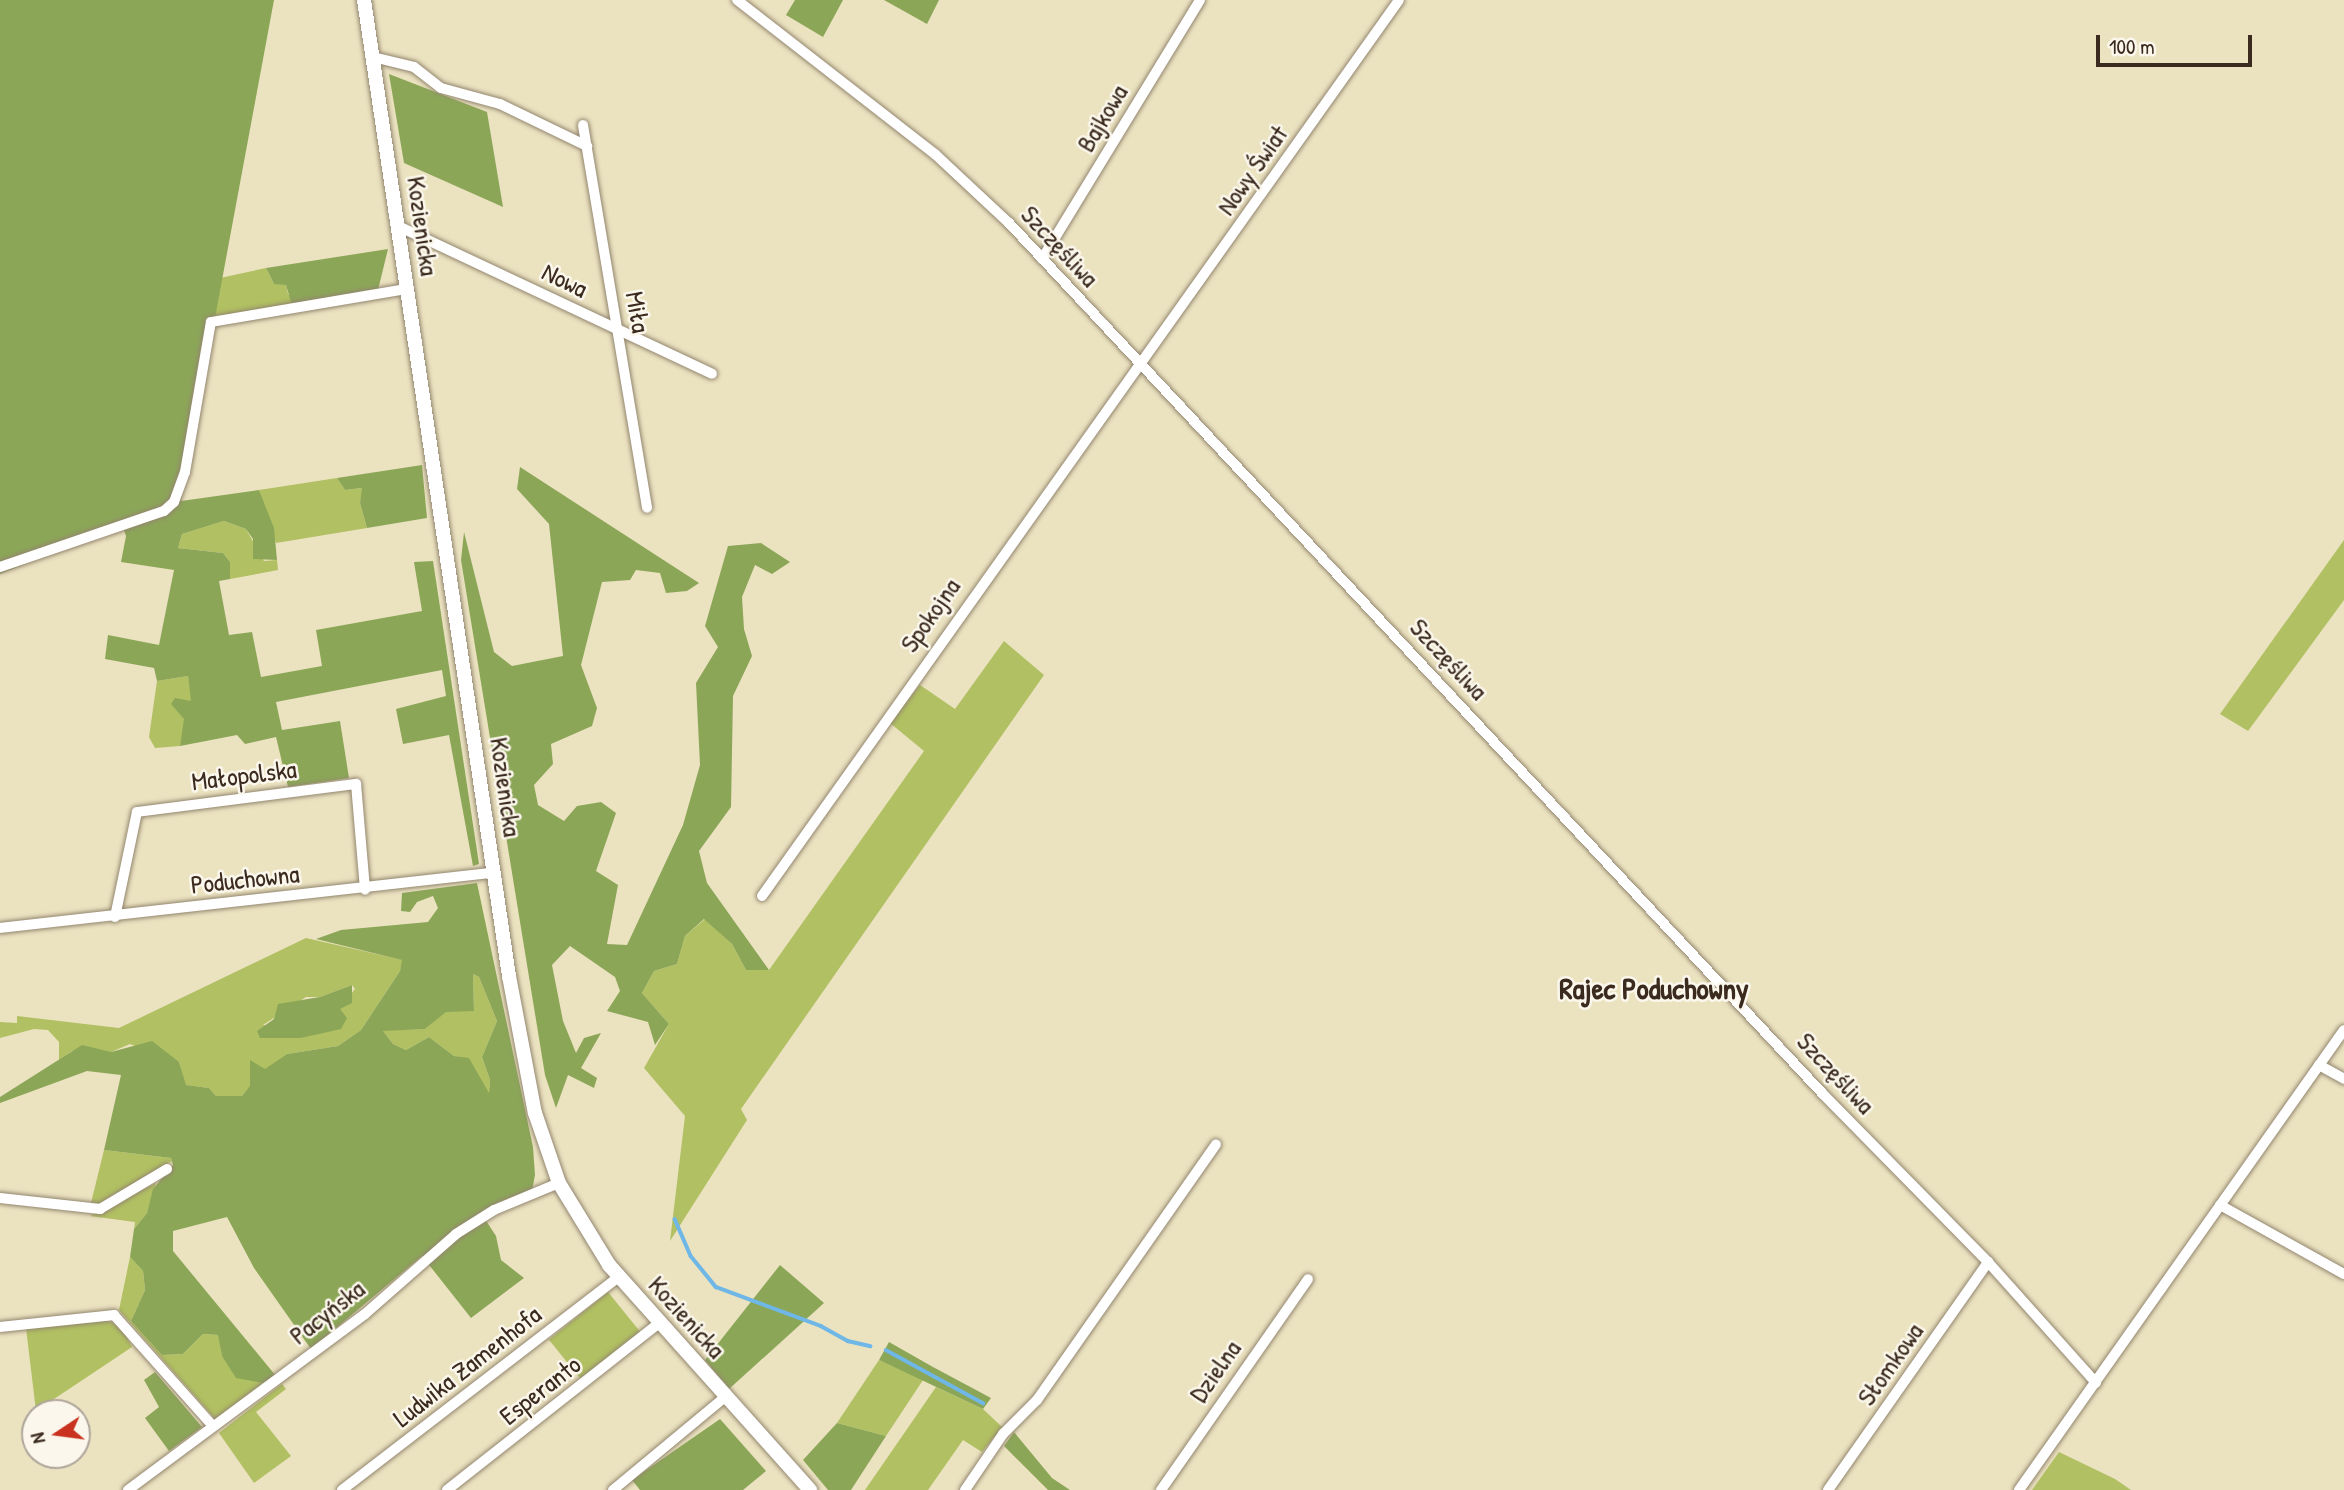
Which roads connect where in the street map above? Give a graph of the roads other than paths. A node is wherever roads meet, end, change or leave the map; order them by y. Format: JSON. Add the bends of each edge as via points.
{"nodes":[{"id":1,"x":364,"y":0,"type":"edge"},
{"id":2,"x":737,"y":0,"type":"edge"},
{"id":3,"x":1200,"y":0,"type":"edge"},
{"id":4,"x":1399,"y":0,"type":"edge"},
{"id":5,"x":373,"y":57,"type":"junction"},
{"id":6,"x":583,"y":125,"type":"dead end"},
{"id":7,"x":587,"y":146,"type":"junction"},
{"id":8,"x":398,"y":226,"type":"junction"},
{"id":9,"x":1042,"y":259,"type":"junction"},
{"id":10,"x":407,"y":289,"type":"junction"},
{"id":11,"x":618,"y":331,"type":"junction"},
{"id":12,"x":1139,"y":364,"type":"junction"},
{"id":13,"x":712,"y":374,"type":"dead end"},
{"id":14,"x":647,"y":508,"type":"dead end"},
{"id":15,"x":0,"y":567,"type":"edge"},
{"id":16,"x":494,"y":873,"type":"junction"},
{"id":17,"x":365,"y":890,"type":"junction"},
{"id":18,"x":762,"y":896,"type":"dead end"},
{"id":19,"x":115,"y":916,"type":"junction"},
{"id":20,"x":0,"y":928,"type":"edge"},
{"id":21,"x":2344,"y":1030,"type":"edge"},
{"id":22,"x":2319,"y":1065,"type":"junction"},
{"id":23,"x":2344,"y":1079,"type":"edge"},
{"id":24,"x":1216,"y":1144,"type":"dead end"},
{"id":25,"x":167,"y":1169,"type":"dead end"},
{"id":26,"x":559,"y":1182,"type":"junction"},
{"id":27,"x":0,"y":1198,"type":"edge"},
{"id":28,"x":2220,"y":1205,"type":"junction"},
{"id":29,"x":1988,"y":1262,"type":"junction"},
{"id":30,"x":2344,"y":1274,"type":"edge"},
{"id":31,"x":618,"y":1278,"type":"junction"},
{"id":32,"x":1308,"y":1279,"type":"dead end"},
{"id":33,"x":659,"y":1323,"type":"junction"},
{"id":34,"x":0,"y":1326,"type":"edge"},
{"id":35,"x":2096,"y":1384,"type":"junction"},
{"id":36,"x":726,"y":1397,"type":"junction"},
{"id":37,"x":213,"y":1426,"type":"junction"},
{"id":38,"x":128,"y":1490,"type":"edge"},
{"id":39,"x":342,"y":1490,"type":"edge"},
{"id":40,"x":447,"y":1490,"type":"edge"},
{"id":41,"x":613,"y":1490,"type":"edge"},
{"id":42,"x":810,"y":1490,"type":"edge"},
{"id":43,"x":965,"y":1490,"type":"edge"},
{"id":44,"x":1161,"y":1490,"type":"edge"},
{"id":45,"x":1828,"y":1490,"type":"edge"},
{"id":46,"x":2019,"y":1490,"type":"edge"}],
"edges":[{"from":1,"to":5,"type":"main road","name":"Kozienicka"},
{"from":2,"to":9,"type":"street","name":"Szczęśliwa","via":[[936,154]]},
{"from":3,"to":9,"type":"street","name":"Bajkowa"},
{"from":4,"to":12,"type":"street","name":"Nowy Świat"},
{"from":5,"to":7,"type":"street","via":[[414,67],[441,88],[500,104]]},
{"from":5,"to":8,"type":"main road","name":"Kozienicka"},
{"from":6,"to":7,"type":"street","name":"Miła"},
{"from":7,"to":11,"type":"street","name":"Miła"},
{"from":8,"to":10,"type":"main road","name":"Kozienicka"},
{"from":8,"to":11,"type":"street","name":"Nowa"},
{"from":9,"to":12,"type":"street","name":"Szczęśliwa"},
{"from":10,"to":15,"type":"street","via":[[211,322],[185,472],[174,502],[130,523]]},
{"from":10,"to":16,"type":"main road","name":"Kozienicka"},
{"from":11,"to":13,"type":"street","name":"Nowa"},
{"from":11,"to":14,"type":"street","name":"Miła"},
{"from":12,"to":18,"type":"street","name":"Spokojna"},
{"from":12,"to":29,"type":"street","name":"Szczęśliwa","via":[[1823,1094]]},
{"from":16,"to":17,"type":"street","name":"Poduchowna"},
{"from":16,"to":26,"type":"main road","name":"Kozienicka","via":[[526,1073]]},
{"from":17,"to":19,"type":"street","name":"Poduchowna"},
{"from":17,"to":19,"type":"street","name":"Małopolska","via":[[356,784],[137,812]]},
{"from":19,"to":20,"type":"street","name":"Poduchowna"},
{"from":21,"to":22,"type":"street"},
{"from":22,"to":23,"type":"street"},
{"from":22,"to":28,"type":"street"},
{"from":24,"to":43,"type":"street","via":[[1037,1400],[1003,1434]]},
{"from":25,"to":27,"type":"street","via":[[100,1209]]},
{"from":26,"to":31,"type":"main road","name":"Kozienicka"},
{"from":26,"to":37,"type":"street","name":"Pacyńska","via":[[494,1210],[456,1234],[365,1314]]},
{"from":28,"to":30,"type":"street"},
{"from":28,"to":35,"type":"street"},
{"from":29,"to":35,"type":"street","name":"Szczęśliwa"},
{"from":29,"to":45,"type":"street","name":"Słomkowa"},
{"from":31,"to":33,"type":"main road","name":"Kozienicka"},
{"from":31,"to":39,"type":"street","name":"Ludwika Zamenhofa"},
{"from":32,"to":44,"type":"street","name":"Dzielna"},
{"from":33,"to":36,"type":"main road","name":"Kozienicka"},
{"from":33,"to":40,"type":"street","name":"Esperanto"},
{"from":34,"to":37,"type":"street","via":[[114,1315]]},
{"from":35,"to":46,"type":"street"},
{"from":36,"to":41,"type":"street"},
{"from":36,"to":42,"type":"main road","name":"Kozienicka"},
{"from":37,"to":38,"type":"street","name":"Pacyńska"}]}
